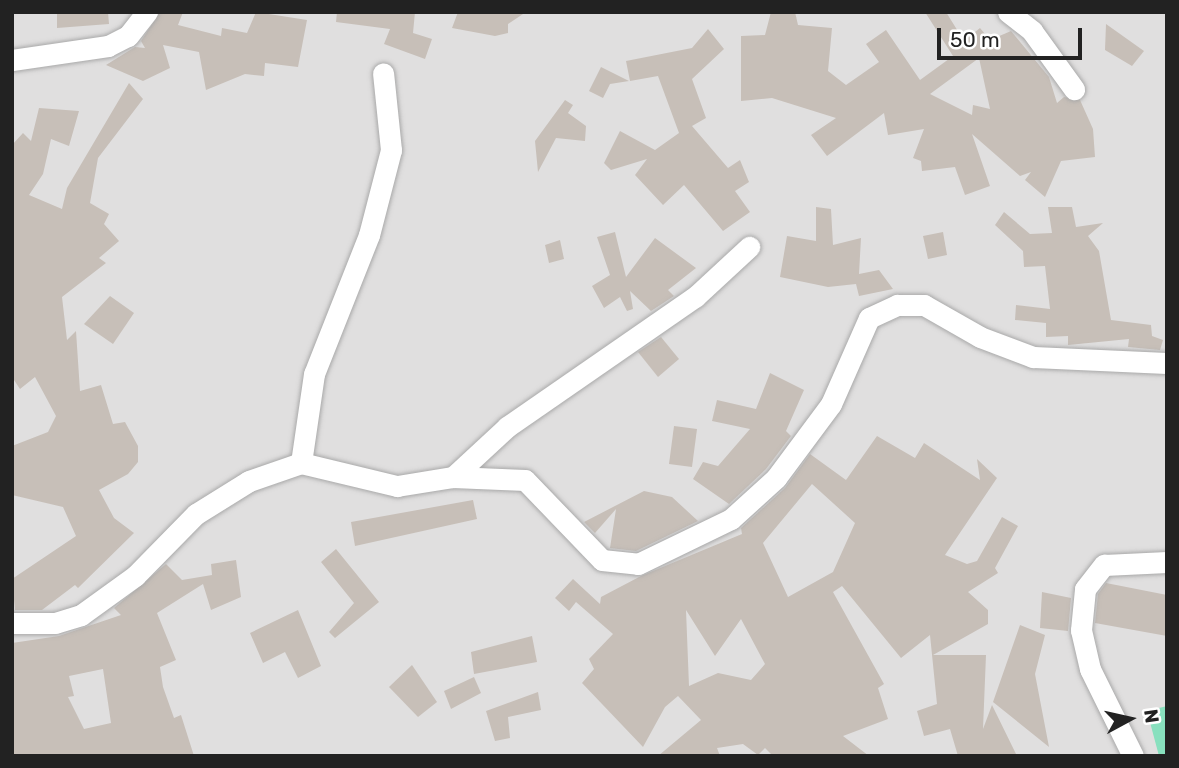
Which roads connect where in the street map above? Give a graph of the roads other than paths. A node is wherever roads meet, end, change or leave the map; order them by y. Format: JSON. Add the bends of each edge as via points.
{"nodes":[{"id":1,"x":147,"y":12,"type":"edge"},
{"id":2,"x":1007,"y":12,"type":"edge"},
{"id":3,"x":12,"y":60,"type":"edge"},
{"id":4,"x":383,"y":73,"type":"dead end"},
{"id":5,"x":1074,"y":89,"type":"dead end"},
{"id":6,"x":749,"y":247,"type":"dead end"},
{"id":7,"x":1167,"y":363,"type":"edge"},
{"id":8,"x":301,"y":463,"type":"junction"},
{"id":9,"x":453,"y":477,"type":"junction"},
{"id":10,"x":1167,"y":562,"type":"edge"},
{"id":11,"x":12,"y":623,"type":"edge"},
{"id":12,"x":1133,"y":756,"type":"edge"}],
"edges":[{"from":1,"to":3,"type":"street","via":[[128,36],[108,46]]},
{"from":2,"to":5,"type":"street","via":[[1032,31]]},
{"from":4,"to":8,"type":"street","via":[[391,150],[369,235],[314,374]]},
{"from":6,"to":9,"type":"street","via":[[695,297],[507,427]]},
{"from":7,"to":9,"type":"street","via":[[1033,356],[980,337],[923,305],[882,310],[869,318],[857,337],[831,404],[776,478],[731,519],[638,564],[603,560],[525,480]]},
{"from":8,"to":9,"type":"street","via":[[397,486]]},
{"from":8,"to":11,"type":"street","via":[[249,481],[196,513],[135,576],[81,615],[55,622]]},
{"from":10,"to":12,"type":"street","via":[[1104,565],[1084,589],[1081,630],[1090,669]]}]}
